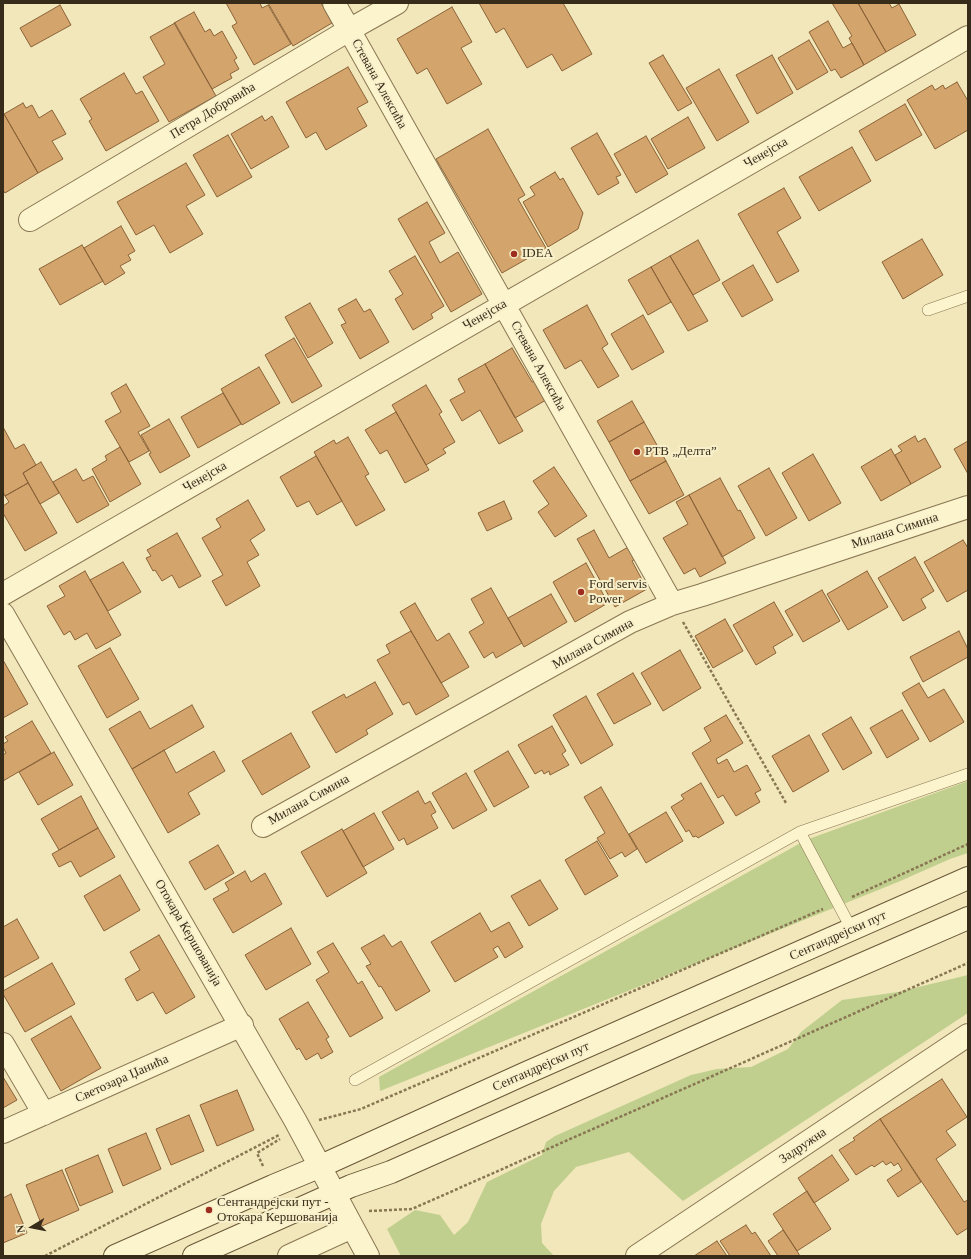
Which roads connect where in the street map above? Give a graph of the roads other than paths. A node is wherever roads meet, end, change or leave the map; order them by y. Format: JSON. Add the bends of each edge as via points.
{"nodes":[{"id":1,"x":334,"y":3,"type":"edge"},
{"id":2,"x":397,"y":3,"type":"edge"},
{"id":3,"x":349,"y":30,"type":"junction"},
{"id":4,"x":968,"y":36,"type":"edge"},
{"id":5,"x":30,"y":220,"type":"dead end"},
{"id":6,"x":968,"y":296,"type":"edge"},
{"id":7,"x":504,"y":304,"type":"junction"},
{"id":8,"x":928,"y":310,"type":"dead end"},
{"id":9,"x":968,"y":507,"type":"edge"},
{"id":10,"x":3,"y":594,"type":"edge"},
{"id":11,"x":672,"y":604,"type":"junction"},
{"id":12,"x":3,"y":614,"type":"edge"},
{"id":13,"x":968,"y":774,"type":"edge"},
{"id":14,"x":263,"y":826,"type":"dead end"},
{"id":15,"x":800,"y":832,"type":"junction"},
{"id":16,"x":968,"y":878,"type":"edge"},
{"id":17,"x":968,"y":918,"type":"edge"},
{"id":18,"x":852,"y":930,"type":"junction"},
{"id":19,"x":242,"y":1025,"type":"junction"},
{"id":20,"x":968,"y":1035,"type":"edge"},
{"id":21,"x":3,"y":1044,"type":"edge"},
{"id":22,"x":355,"y":1080,"type":"dead end"},
{"id":23,"x":44,"y":1114,"type":"junction"},
{"id":24,"x":3,"y":1132,"type":"edge"},
{"id":25,"x":321,"y":1166,"type":"junction"},
{"id":26,"x":343,"y":1210,"type":"junction"},
{"id":27,"x":115,"y":1256,"type":"edge"},
{"id":28,"x":194,"y":1256,"type":"edge"},
{"id":29,"x":289,"y":1256,"type":"edge"},
{"id":30,"x":368,"y":1256,"type":"edge"},
{"id":31,"x":637,"y":1256,"type":"edge"}],
"edges":[{"from":1,"to":3,"type":"street","name":"Стевана Алексића"},
{"from":2,"to":3,"type":"street","name":"Петра Добровића"},
{"from":3,"to":5,"type":"street","name":"Петра Добровића"},
{"from":3,"to":7,"type":"street","name":"Стевана Алексића"},
{"from":4,"to":7,"type":"street","name":"Ченејска"},
{"from":6,"to":8,"type":"lane"},
{"from":7,"to":10,"type":"street","name":"Ченејска"},
{"from":7,"to":11,"type":"street","name":"Стевана Алексића"},
{"from":9,"to":11,"type":"street","name":"Милана Симина"},
{"from":11,"to":14,"type":"street","name":"Милана Симина","via":[[630,622]]},
{"from":12,"to":19,"type":"street","name":"Отокара Кершованија"},
{"from":13,"to":15,"type":"lane"},
{"from":15,"to":18,"type":"lane"},
{"from":15,"to":22,"type":"lane"},
{"from":16,"to":18,"type":"street","name":"Сентандрејски пут"},
{"from":17,"to":26,"type":"street","via":[[391,1172]]},
{"from":18,"to":25,"type":"street","name":"Сентандрејски пут"},
{"from":19,"to":23,"type":"street","name":"Светозара Џанића"},
{"from":19,"to":25,"type":"street","name":"Отокара Кершованија"},
{"from":20,"to":31,"type":"street","name":"Задружна"},
{"from":21,"to":23,"type":"street"},
{"from":23,"to":24,"type":"street","name":"Светозара Џанића"},
{"from":25,"to":26,"type":"street","name":"Отокара Кершованија"},
{"from":25,"to":27,"type":"street","name":"Сентандрејски пут"},
{"from":26,"to":28,"type":"street"},
{"from":26,"to":29,"type":"street"},
{"from":26,"to":30,"type":"street","name":"Отокара Кершованија"}]}
